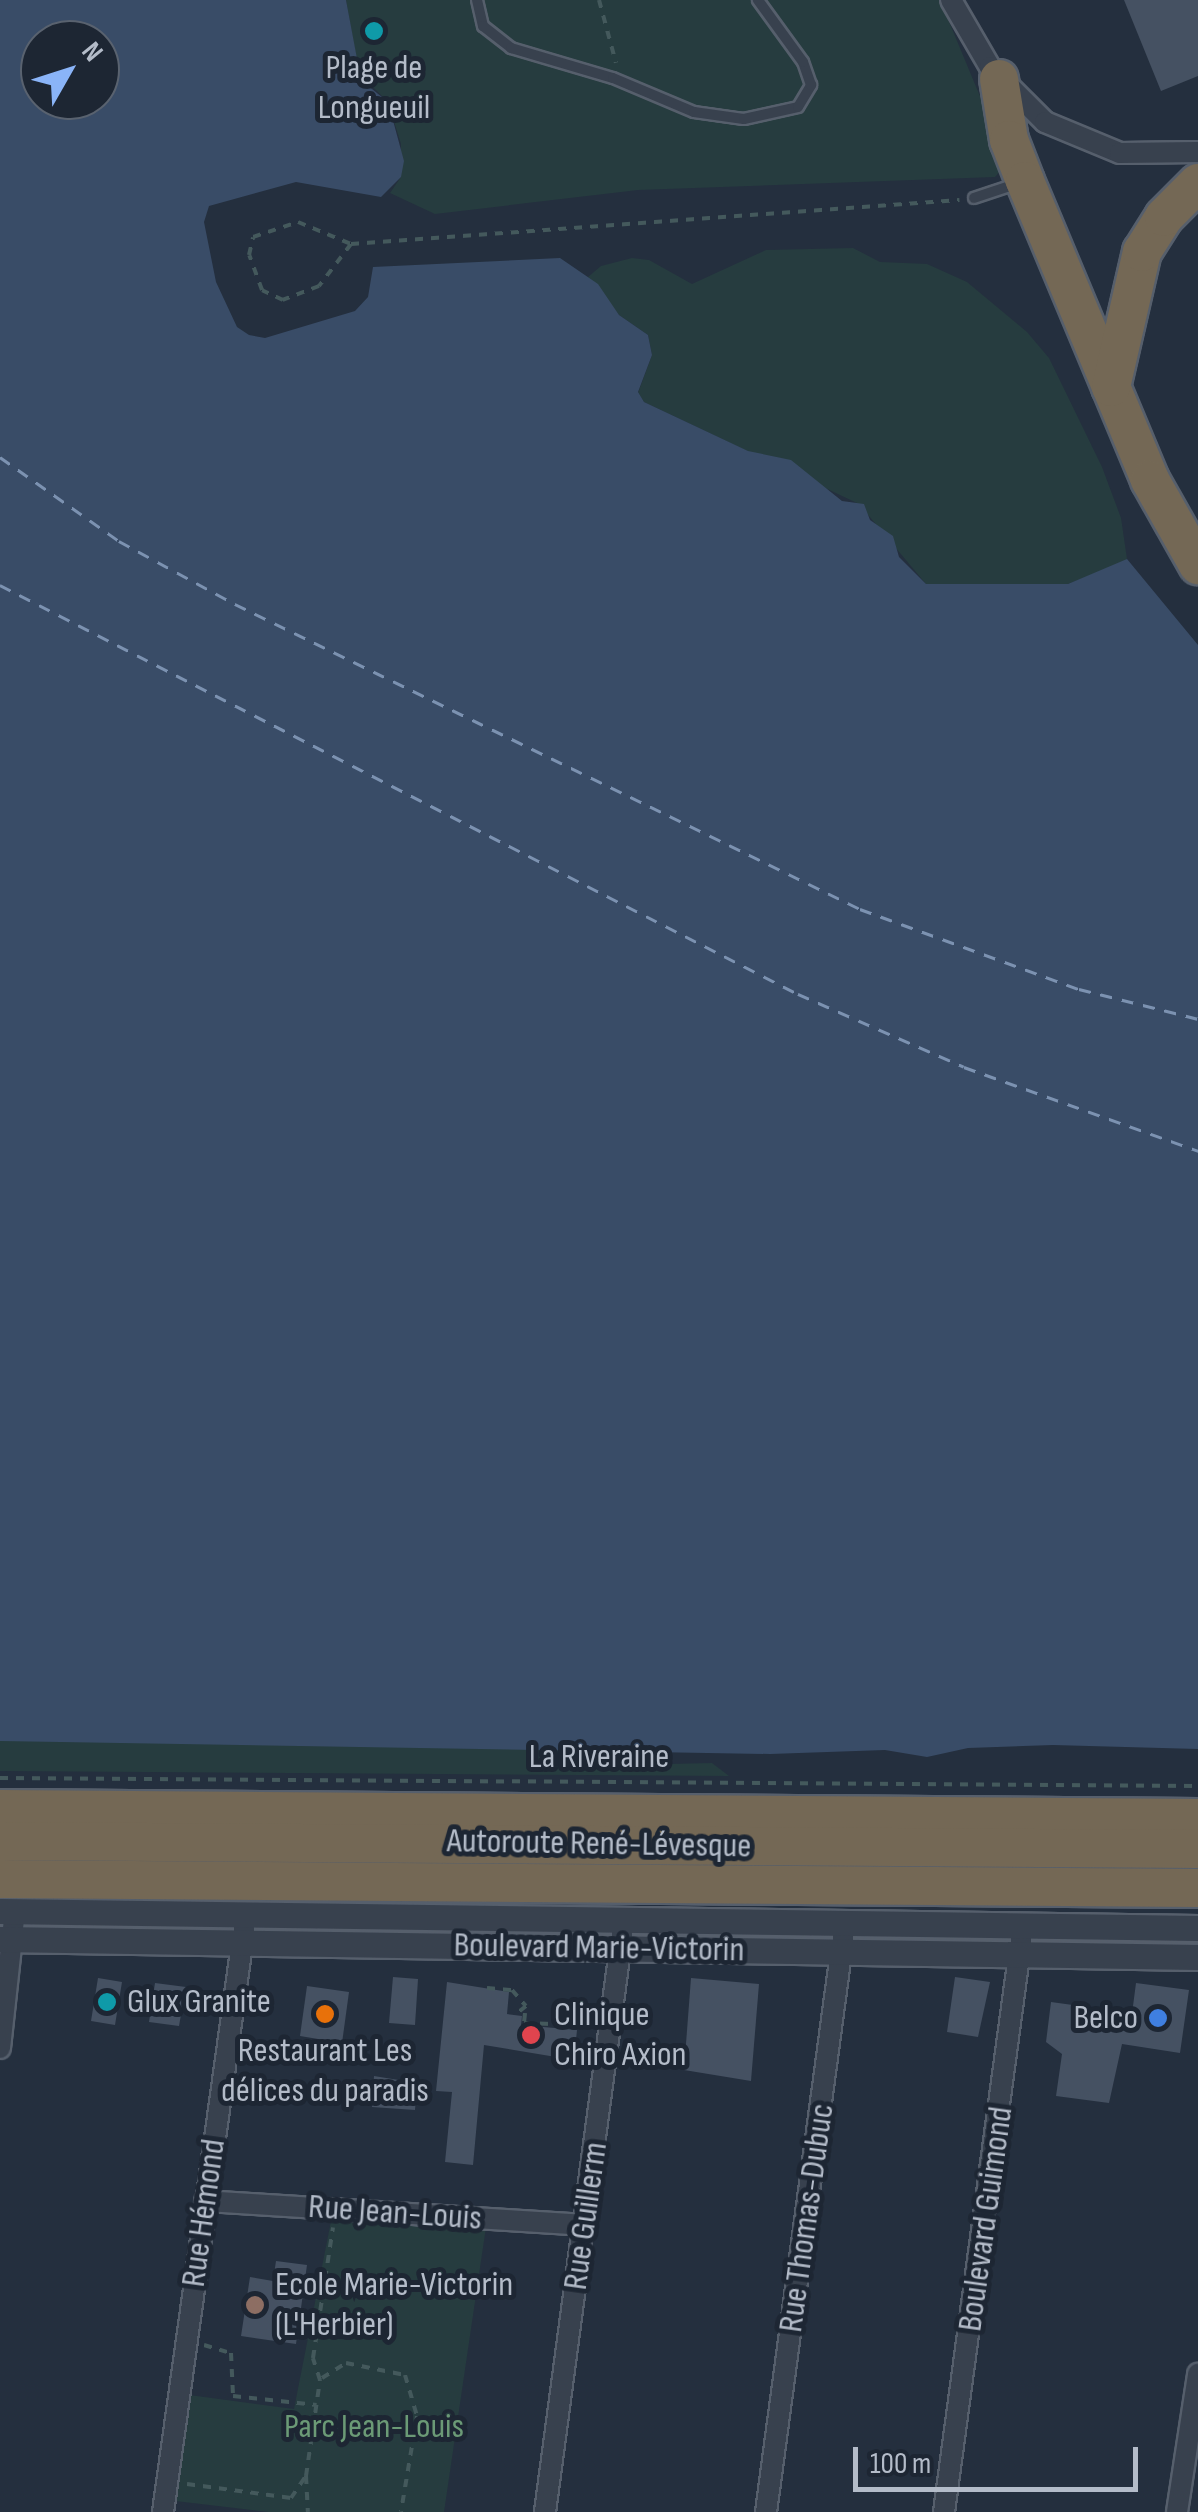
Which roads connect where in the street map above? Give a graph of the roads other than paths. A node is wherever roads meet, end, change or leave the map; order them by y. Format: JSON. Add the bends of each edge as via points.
{"nodes":[{"id":1,"x":477,"y":0,"type":"edge"},
{"id":2,"x":758,"y":0,"type":"edge"},
{"id":3,"x":951,"y":0,"type":"edge"},
{"id":4,"x":999,"y":79,"type":"junction"},
{"id":5,"x":1198,"y":152,"type":"edge"},
{"id":6,"x":1025,"y":181,"type":"junction"},
{"id":7,"x":1198,"y":184,"type":"edge"},
{"id":8,"x":974,"y":198,"type":"road end"},
{"id":9,"x":1111,"y":387,"type":"junction"},
{"id":10,"x":1198,"y":565,"type":"edge"},
{"id":11,"x":0,"y":1809,"type":"edge"},
{"id":12,"x":1198,"y":1818,"type":"edge"},
{"id":13,"x":0,"y":1841,"type":"edge"},
{"id":14,"x":1198,"y":1849,"type":"edge"},
{"id":15,"x":0,"y":1861,"type":"edge"},
{"id":16,"x":1198,"y":1870,"type":"edge"},
{"id":17,"x":1198,"y":1888,"type":"edge"},
{"id":18,"x":5,"y":1901,"type":"edge"},
{"id":19,"x":246,"y":1915,"type":"junction"},
{"id":20,"x":624,"y":1920,"type":"junction"},
{"id":21,"x":845,"y":1924,"type":"junction"},
{"id":22,"x":1024,"y":1926,"type":"junction"},
{"id":23,"x":1198,"y":1928,"type":"edge"},
{"id":24,"x":8,"y":1939,"type":"edge"},
{"id":25,"x":244,"y":1943,"type":"junction"},
{"id":26,"x":623,"y":1948,"type":"junction"},
{"id":27,"x":844,"y":1952,"type":"junction"},
{"id":28,"x":1023,"y":1954,"type":"junction"},
{"id":29,"x":1198,"y":1956,"type":"edge"},
{"id":30,"x":0,"y":2048,"type":"edge"},
{"id":31,"x":205,"y":2201,"type":"junction"},
{"id":32,"x":584,"y":2225,"type":"junction"},
{"id":33,"x":1198,"y":2374,"type":"edge"},
{"id":34,"x":163,"y":2512,"type":"edge"},
{"id":35,"x":545,"y":2512,"type":"edge"},
{"id":36,"x":766,"y":2512,"type":"edge"},
{"id":37,"x":944,"y":2512,"type":"edge"},
{"id":38,"x":1177,"y":2512,"type":"edge"}],
"edges":[{"from":1,"to":2,"type":"lane","via":[[483,26],[500,42],[716,116],[761,118],[798,106],[810,93],[809,73]]},
{"from":3,"to":4,"type":"street"},
{"from":4,"to":5,"type":"street","via":[[1045,122],[1090,144],[1135,156]]},
{"from":4,"to":6,"type":"highway","via":[[1009,140]]},
{"from":6,"to":8,"type":"lane"},
{"from":6,"to":9,"type":"highway"},
{"from":7,"to":9,"type":"highway","via":[[1164,216],[1142,252]]},
{"from":9,"to":10,"type":"highway","via":[[1162,506]]},
{"from":11,"to":12,"type":"highway","name":"Autoroute René-Lévesque"},
{"from":13,"to":14,"type":"highway","name":"Autoroute René-Lévesque"},
{"from":15,"to":16,"type":"highway"},
{"from":17,"to":18,"type":"highway"},
{"from":18,"to":19,"type":"street","name":"Boulevard Marie-Victorin"},
{"from":18,"to":24,"type":"street"},
{"from":19,"to":20,"type":"street","name":"Boulevard Marie-Victorin"},
{"from":19,"to":25,"type":"street","name":"Rue Hémond"},
{"from":20,"to":21,"type":"street","name":"Boulevard Marie-Victorin"},
{"from":20,"to":26,"type":"street","name":"Rue Guillerm"},
{"from":21,"to":22,"type":"street","name":"Boulevard Marie-Victorin"},
{"from":21,"to":27,"type":"street","name":"Rue Thomas-Dubuc"},
{"from":22,"to":23,"type":"street","name":"Boulevard Marie-Victorin"},
{"from":22,"to":28,"type":"street","name":"Boulevard Guimond"},
{"from":24,"to":25,"type":"street","name":"Boulevard Marie-Victorin"},
{"from":24,"to":30,"type":"street"},
{"from":25,"to":26,"type":"street","name":"Boulevard Marie-Victorin"},
{"from":25,"to":31,"type":"street","name":"Rue Hémond"},
{"from":26,"to":27,"type":"street","name":"Boulevard Marie-Victorin"},
{"from":26,"to":32,"type":"street","name":"Rue Guillerm"},
{"from":27,"to":28,"type":"street","name":"Boulevard Marie-Victorin"},
{"from":27,"to":36,"type":"street","name":"Rue Thomas-Dubuc"},
{"from":28,"to":29,"type":"street","name":"Boulevard Marie-Victorin"},
{"from":28,"to":37,"type":"street","name":"Boulevard Guimond"},
{"from":31,"to":32,"type":"street","name":"Rue Jean-Louis"},
{"from":31,"to":34,"type":"street","name":"Rue Hémond"},
{"from":32,"to":35,"type":"street","name":"Rue Guillerm"},
{"from":33,"to":38,"type":"street"}]}
